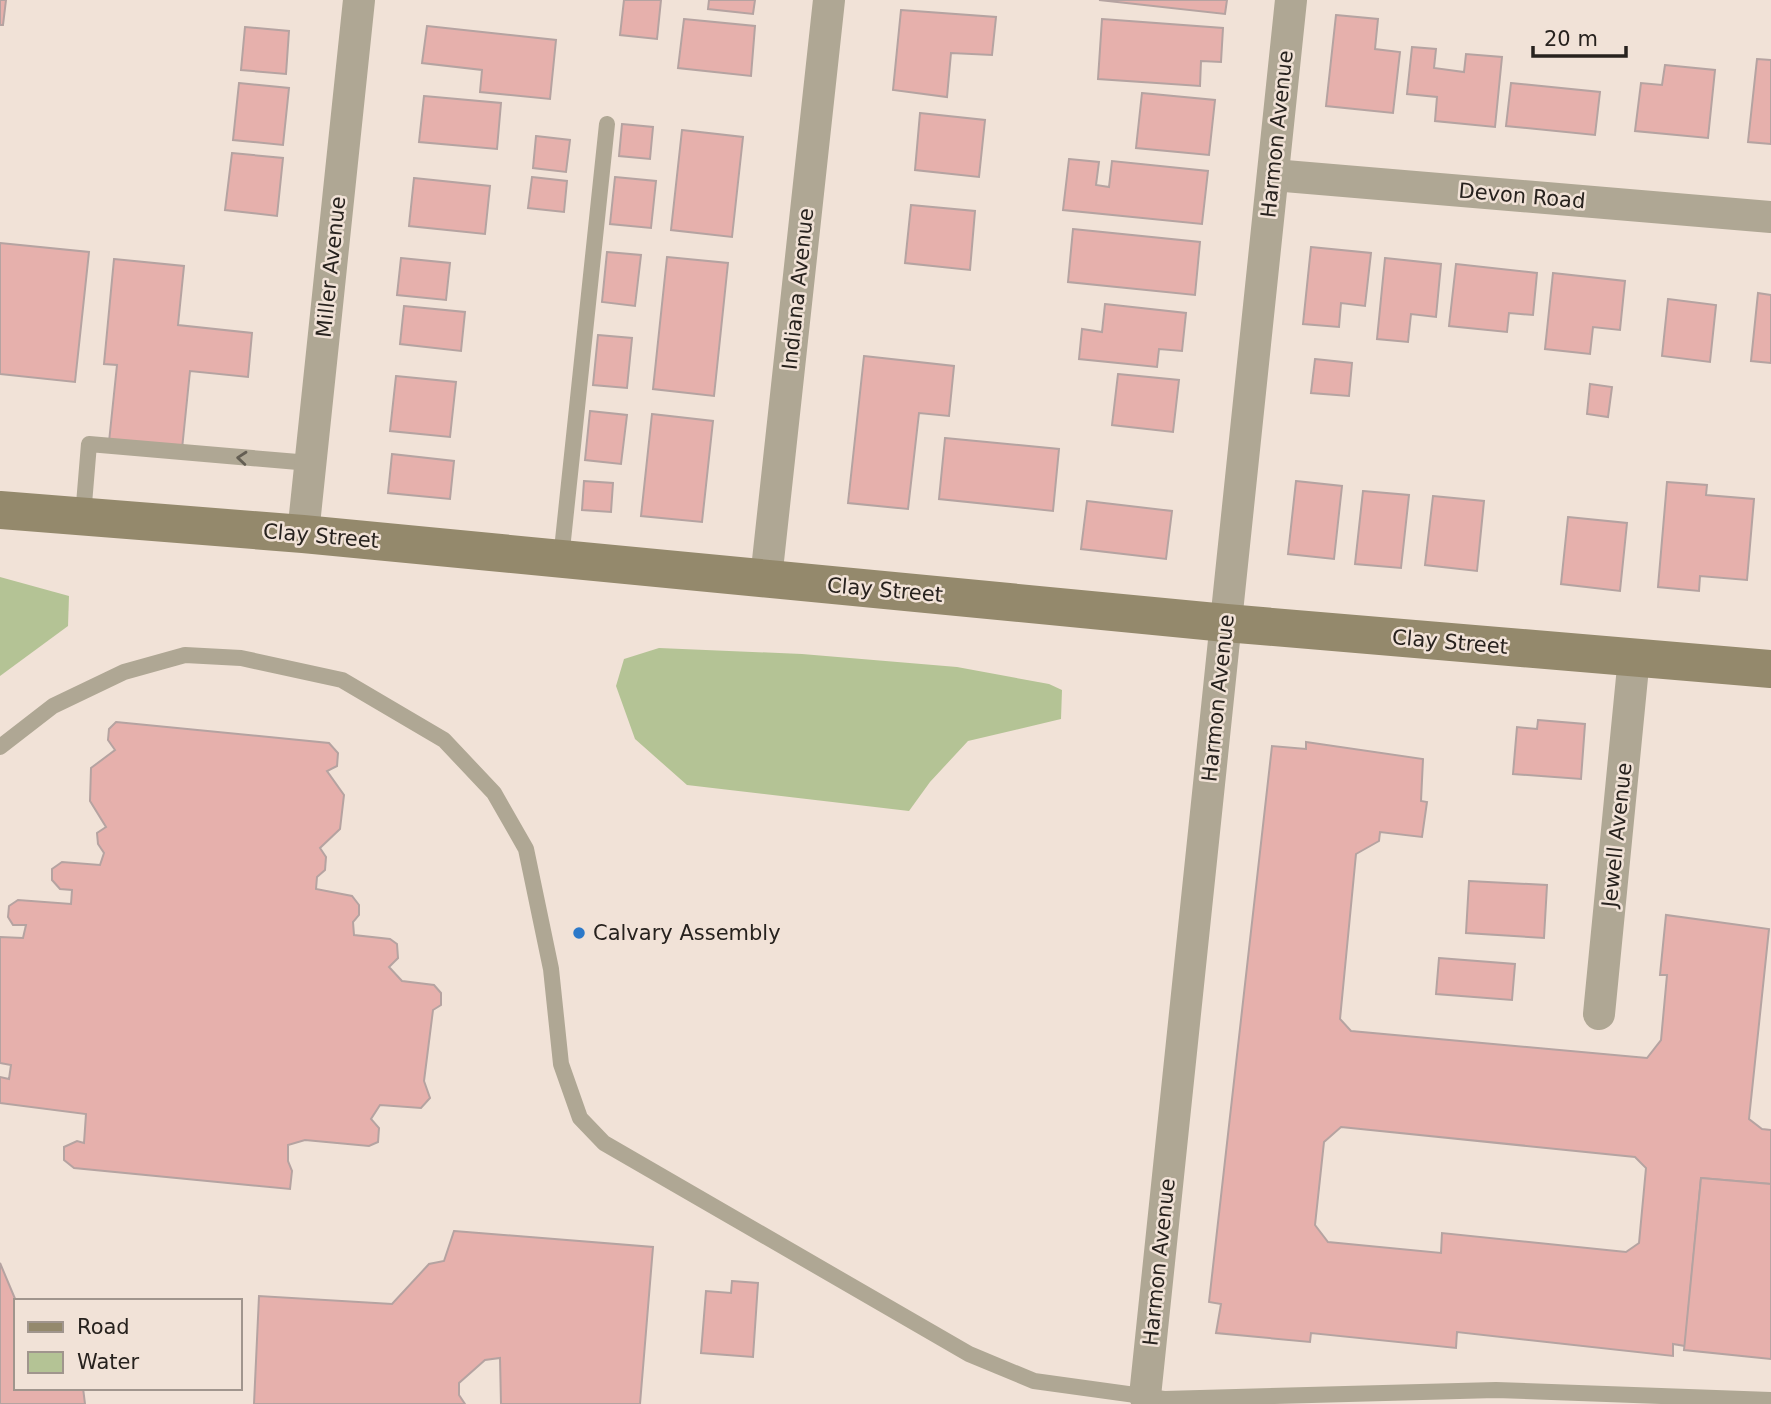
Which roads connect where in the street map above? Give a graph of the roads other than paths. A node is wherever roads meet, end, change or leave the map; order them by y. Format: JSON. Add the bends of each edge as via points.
{"nodes":[{"id":1,"x":359,"y":0,"type":"edge"},
{"id":2,"x":830,"y":0,"type":"edge"},
{"id":3,"x":1291,"y":0,"type":"edge"},
{"id":4,"x":607,"y":124,"type":"dead end"},
{"id":5,"x":1273,"y":175,"type":"junction"},
{"id":6,"x":1771,"y":217,"type":"edge"},
{"id":7,"x":310,"y":463,"type":"junction"},
{"id":8,"x":0,"y":510,"type":"edge"},
{"id":9,"x":83,"y":516,"type":"junction"},
{"id":10,"x":303,"y":534,"type":"junction"},
{"id":11,"x":561,"y":559,"type":"junction"},
{"id":12,"x":765,"y":579,"type":"junction"},
{"id":13,"x":1226,"y":623,"type":"junction"},
{"id":14,"x":1634,"y":657,"type":"junction"},
{"id":15,"x":1771,"y":669,"type":"edge"},
{"id":16,"x":0,"y":747,"type":"edge"},
{"id":17,"x":1599,"y":1014,"type":"dead end"},
{"id":18,"x":1145,"y":1396,"type":"junction"},
{"id":19,"x":1771,"y":1400,"type":"edge"}],
"edges":[{"from":1,"to":7,"type":"street","name":"Miller Avenue"},
{"from":2,"to":12,"type":"street","name":"Indiana Avenue"},
{"from":3,"to":5,"type":"street","name":"Harmon Avenue"},
{"from":4,"to":11,"type":"lane"},
{"from":5,"to":6,"type":"street","name":"Devon Road"},
{"from":5,"to":13,"type":"street","name":"Harmon Avenue"},
{"from":7,"to":9,"type":"lane","one_way":true,"via":[[89,444]]},
{"from":7,"to":10,"type":"street","name":"Miller Avenue"},
{"from":8,"to":9,"type":"street","name":"Clay Street"},
{"from":9,"to":10,"type":"street","name":"Clay Street"},
{"from":10,"to":11,"type":"street","name":"Clay Street"},
{"from":11,"to":12,"type":"street","name":"Clay Street"},
{"from":12,"to":13,"type":"street","name":"Clay Street"},
{"from":13,"to":14,"type":"street","name":"Clay Street"},
{"from":13,"to":18,"type":"street","name":"Harmon Avenue"},
{"from":14,"to":15,"type":"street","name":"Clay Street"},
{"from":14,"to":17,"type":"street","name":"Jewell Avenue"},
{"from":16,"to":18,"type":"lane","via":[[53,706],[124,672],[185,655],[241,658],[342,680],[444,740],[494,793],[526,849],[551,969],[561,1064],[580,1118],[604,1143],[969,1354],[1034,1381]]},
{"from":18,"to":19,"type":"lane","via":[[1496,1390]]}]}
